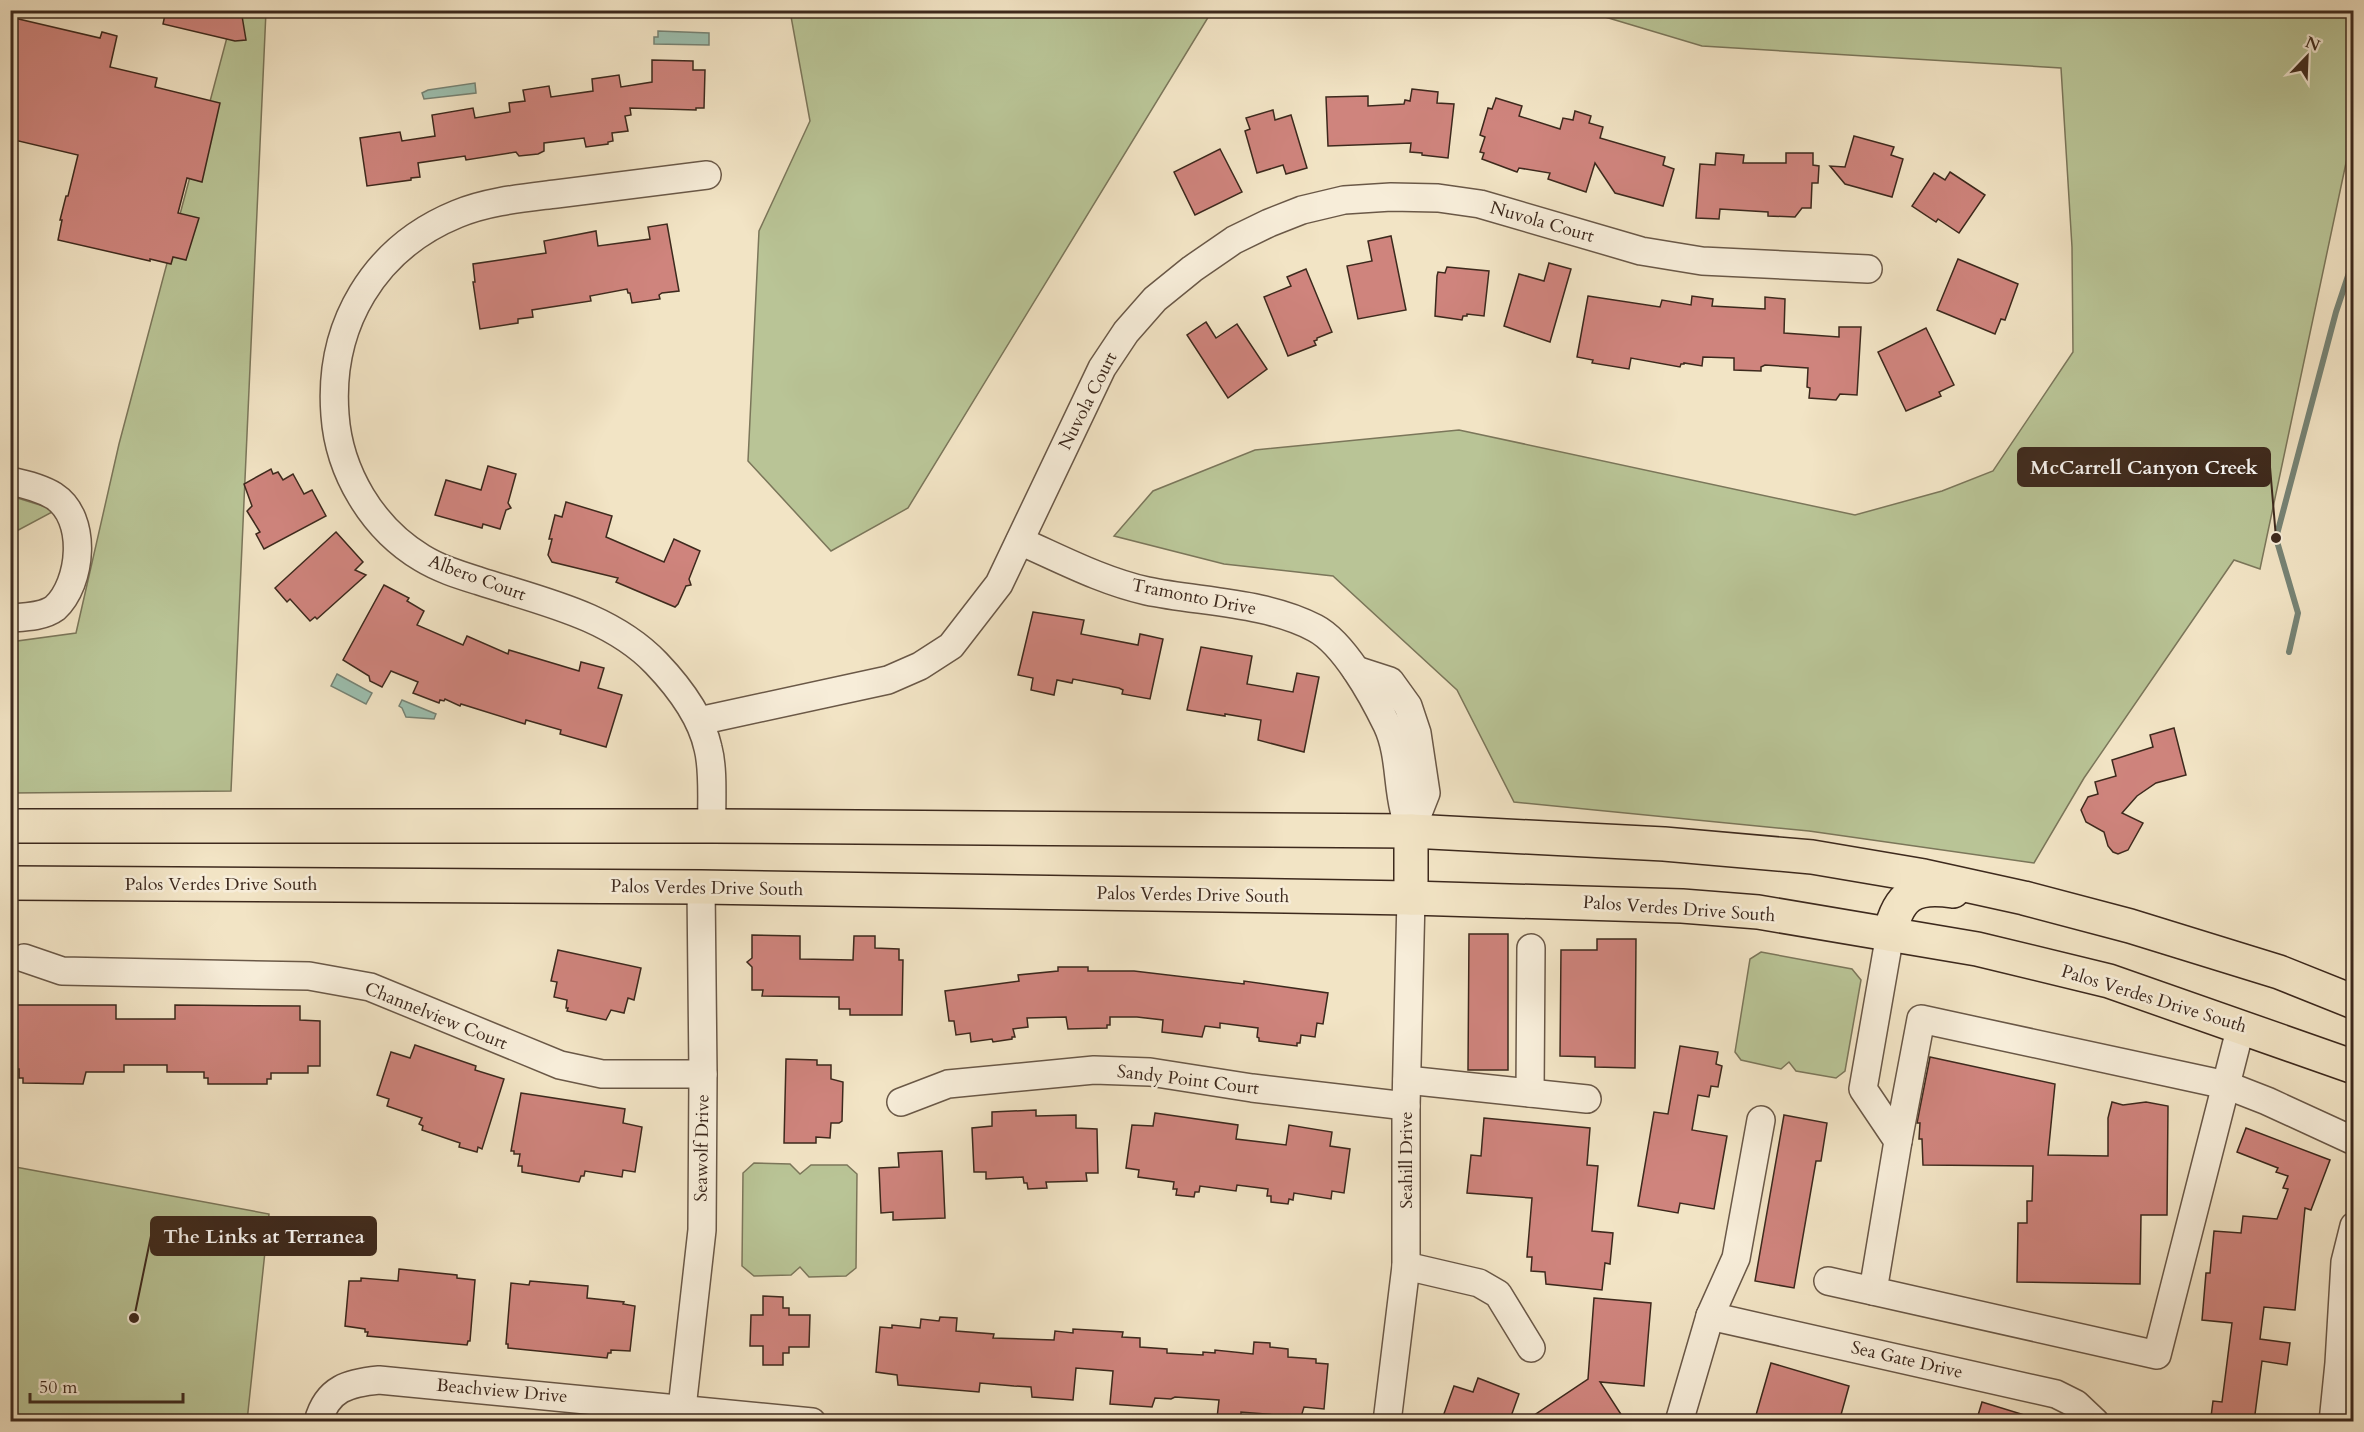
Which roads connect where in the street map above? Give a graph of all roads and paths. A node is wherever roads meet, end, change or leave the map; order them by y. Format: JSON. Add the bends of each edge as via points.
{"nodes":[{"id":1,"x":707,"y":175,"type":"dead end"},
{"id":2,"x":1868,"y":269,"type":"dead end"},
{"id":3,"x":10,"y":481,"type":"edge"},
{"id":4,"x":1020,"y":541,"type":"junction"},
{"id":5,"x":10,"y":618,"type":"edge"},
{"id":6,"x":699,"y":721,"type":"junction"},
{"id":7,"x":10,"y":826,"type":"edge"},
{"id":8,"x":712,"y":826,"type":"junction"},
{"id":9,"x":1411,"y":831,"type":"junction"},
{"id":10,"x":10,"y":882,"type":"edge"},
{"id":11,"x":701,"y":887,"type":"junction"},
{"id":12,"x":1411,"y":898,"type":"junction"},
{"id":13,"x":2053,"y":906,"type":"junction"},
{"id":14,"x":1890,"y":934,"type":"junction"},
{"id":15,"x":1531,"y":948,"type":"dead end"},
{"id":16,"x":24,"y":958,"type":"dead end"},
{"id":17,"x":2354,"y":1002,"type":"edge"},
{"id":18,"x":2241,"y":1026,"type":"junction"},
{"id":19,"x":2354,"y":1067,"type":"edge"},
{"id":20,"x":703,"y":1074,"type":"junction"},
{"id":21,"x":2226,"y":1085,"type":"junction"},
{"id":22,"x":1407,"y":1093,"type":"junction"},
{"id":23,"x":1530,"y":1093,"type":"junction"},
{"id":24,"x":1587,"y":1099,"type":"dead end"},
{"id":25,"x":901,"y":1102,"type":"dead end"},
{"id":26,"x":1761,"y":1120,"type":"dead end"},
{"id":27,"x":1898,"y":1141,"type":"junction"},
{"id":28,"x":2354,"y":1141,"type":"edge"},
{"id":29,"x":2354,"y":1226,"type":"edge"},
{"id":30,"x":1406,"y":1266,"type":"junction"},
{"id":31,"x":1828,"y":1281,"type":"dead end"},
{"id":32,"x":1873,"y":1291,"type":"junction"},
{"id":33,"x":1710,"y":1317,"type":"junction"},
{"id":34,"x":1531,"y":1348,"type":"dead end"},
{"id":35,"x":682,"y":1408,"type":"junction"},
{"id":36,"x":318,"y":1422,"type":"edge"},
{"id":37,"x":812,"y":1422,"type":"edge"},
{"id":38,"x":1387,"y":1422,"type":"edge"},
{"id":39,"x":1679,"y":1422,"type":"edge"},
{"id":40,"x":2095,"y":1422,"type":"edge"},
{"id":41,"x":2333,"y":1422,"type":"edge"}],
"edges":[{"from":1,"to":6,"type":"street","name":"Albero Court","via":[[506,201],[458,213],[418,234],[385,263],[349,316],[339,349],[333,400],[346,469],[369,509],[392,536],[422,558],[452,572],[611,627],[657,664]]},
{"from":2,"to":4,"type":"street","name":"Nuvola Court","via":[[1676,258],[1480,204],[1438,198],[1344,200],[1302,210],[1225,246],[1155,299],[1126,332],[1102,368]]},
{"from":3,"to":5,"type":"street","via":[[55,497],[70,515],[79,551],[75,572],[54,609],[32,617]]},
{"from":4,"to":6,"type":"street","name":"Nuvola Court","via":[[999,584],[973,619],[951,646],[920,666],[888,680]]},
{"from":4,"to":9,"type":"street","name":"Tramonto Drive","via":[[1095,574],[1146,590],[1242,606],[1317,628],[1356,670],[1390,681],[1408,706],[1417,734],[1426,793]]},
{"from":6,"to":8,"type":"street","name":"Albero Court","via":[[709,749]]},
{"from":7,"to":8,"type":"main road"},
{"from":8,"to":9,"type":"main road"},
{"from":9,"to":12,"type":"main road"},
{"from":9,"to":13,"type":"main road","via":[[1664,844],[1812,857],[1924,876]]},
{"from":10,"to":11,"type":"main road","name":"Palos Verdes Drive South"},
{"from":11,"to":12,"type":"main road","name":"Palos Verdes Drive South"},
{"from":11,"to":20,"type":"street","name":"Seawolf Drive"},
{"from":12,"to":14,"type":"main road","name":"Palos Verdes Drive South","via":[[1682,906],[1758,912]]},
{"from":12,"to":22,"type":"street","name":"Seahill Drive"},
{"from":13,"to":14,"type":"main road","via":[[1944,890],[1917,892],[1904,899],[1895,912]]},
{"from":13,"to":17,"type":"main road","via":[[2279,972]]},
{"from":14,"to":18,"type":"main road","name":"Palos Verdes Drive South","via":[[1977,949],[2109,981]]},
{"from":14,"to":27,"type":"street","via":[[1863,1089]]},
{"from":15,"to":23,"type":"street"},
{"from":16,"to":20,"type":"street","name":"Channelview Court","via":[[62,971],[309,976],[370,987],[560,1065],[602,1074]]},
{"from":18,"to":19,"type":"main road","name":"Palos Verdes Drive South"},
{"from":18,"to":21,"type":"street"},
{"from":20,"to":35,"type":"street","name":"Seawolf Drive","via":[[702,1230]]},
{"from":21,"to":27,"type":"street","via":[[1921,1019]]},
{"from":21,"to":28,"type":"street"},
{"from":21,"to":32,"type":"street","via":[[2157,1355]]},
{"from":22,"to":23,"type":"street","name":"Sandy Point Court"},
{"from":22,"to":25,"type":"street","name":"Sandy Point Court","via":[[1252,1088],[1150,1072],[1094,1070],[948,1084]]},
{"from":22,"to":30,"type":"street","name":"Seahill Drive"},
{"from":23,"to":24,"type":"street","name":"Sandy Point Court"},
{"from":26,"to":33,"type":"street","via":[[1736,1258]]},
{"from":27,"to":32,"type":"street"},
{"from":29,"to":41,"type":"street","via":[[2345,1262]]},
{"from":30,"to":34,"type":"street","via":[[1479,1283],[1498,1294]]},
{"from":30,"to":38,"type":"street","name":"Seahill Drive"},
{"from":31,"to":32,"type":"street"},
{"from":33,"to":39,"type":"street"},
{"from":33,"to":40,"type":"street","name":"Sea Gate Drive","via":[[2056,1394],[2076,1404]]},
{"from":35,"to":36,"type":"street","name":"Beachview Drive","via":[[379,1380],[352,1383],[332,1395]]},
{"from":35,"to":37,"type":"street","name":"Beachview Drive"}]}
